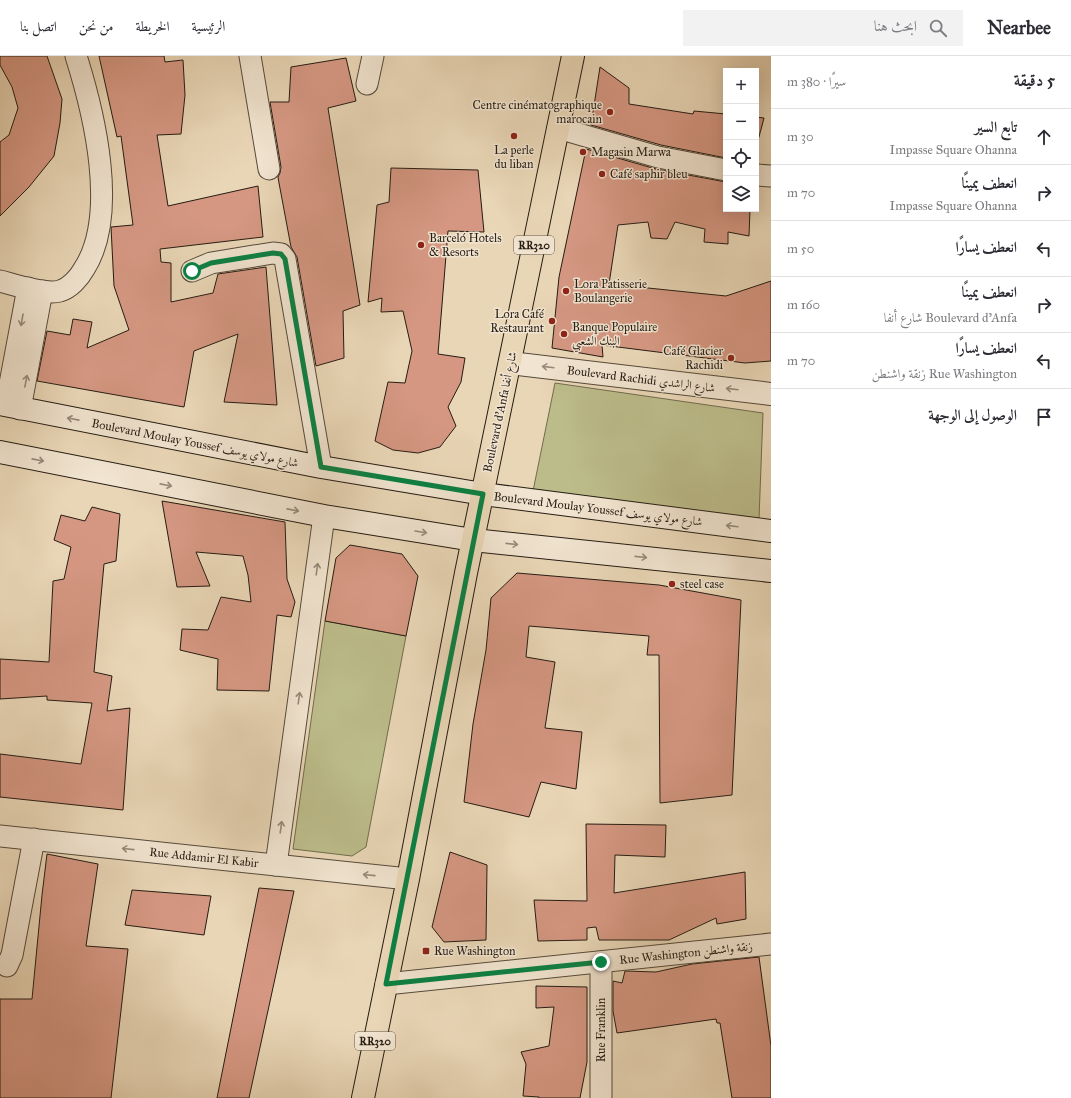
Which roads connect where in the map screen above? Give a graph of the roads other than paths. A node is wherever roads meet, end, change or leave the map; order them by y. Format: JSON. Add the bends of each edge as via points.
{"nodes":[{"id":1,"x":76,"y":56,"type":"edge"},
{"id":2,"x":250,"y":56,"type":"edge"},
{"id":3,"x":373,"y":56,"type":"edge"},
{"id":4,"x":573,"y":56,"type":"edge"},
{"id":5,"x":367,"y":84,"type":"dead end"},
{"id":6,"x":558,"y":128,"type":"junction"},
{"id":7,"x":269,"y":169,"type":"dead end"},
{"id":8,"x":723,"y":169,"type":"edge"},
{"id":9,"x":759,"y":175,"type":"edge"},
{"id":10,"x":771,"y":176,"type":"edge"},
{"id":11,"x":192,"y":271,"type":"dead end"},
{"id":12,"x":0,"y":282,"type":"edge"},
{"id":13,"x":35,"y":290,"type":"junction"},
{"id":14,"x":510,"y":363,"type":"junction"},
{"id":15,"x":771,"y":394,"type":"edge"},
{"id":16,"x":9,"y":406,"type":"edge"},
{"id":17,"x":0,"y":452,"type":"edge"},
{"id":18,"x":321,"y":467,"type":"junction"},
{"id":19,"x":483,"y":494,"type":"junction"},
{"id":20,"x":324,"y":516,"type":"junction"},
{"id":21,"x":771,"y":531,"type":"edge"},
{"id":22,"x":473,"y":540,"type":"junction"},
{"id":23,"x":771,"y":571,"type":"edge"},
{"id":24,"x":0,"y":836,"type":"edge"},
{"id":25,"x":34,"y":839,"type":"junction"},
{"id":26,"x":276,"y":865,"type":"junction"},
{"id":27,"x":408,"y":879,"type":"junction"},
{"id":28,"x":771,"y":944,"type":"edge"},
{"id":29,"x":601,"y":962,"type":"junction"},
{"id":30,"x":7,"y":966,"type":"dead end"},
{"id":31,"x":386,"y":984,"type":"junction"},
{"id":32,"x":363,"y":1098,"type":"edge"},
{"id":33,"x":601,"y":1098,"type":"edge"}],
"edges":[{"from":1,"to":13,"type":"street","via":[[87,91],[100,166],[103,194],[100,228],[91,259],[74,283],[60,291]]},
{"from":2,"to":7,"type":"street"},
{"from":3,"to":5,"type":"street"},
{"from":4,"to":6,"type":"main road","name":"Boulevard d'Anfa شارع أنفا","number":"RR320"},
{"from":6,"to":8,"type":"street","via":[[658,157]]},
{"from":6,"to":14,"type":"main road","name":"Boulevard d'Anfa شارع أنفا","number":"RR320"},
{"from":9,"to":10,"type":"street"},
{"from":11,"to":18,"type":"street","via":[[211,263],[273,253],[281,254],[285,259]]},
{"from":12,"to":13,"type":"street"},
{"from":13,"to":16,"type":"street"},
{"from":15,"to":14,"type":"main road","name":"Boulevard Rachidi شارع الراشدي","one_way":true},
{"from":14,"to":19,"type":"main road","name":"Boulevard d'Anfa شارع أنفا","number":"RR320"},
{"from":18,"to":16,"type":"main road","name":"Boulevard Moulay Youssef شارع مولاي يوسف","one_way":true},
{"from":17,"to":20,"type":"main road","one_way":true},
{"from":18,"to":19,"type":"main road","name":"Boulevard Moulay Youssef شارع مولاي يوسف"},
{"from":21,"to":19,"type":"main road","name":"Boulevard Moulay Youssef شارع مولاي يوسف","one_way":true},
{"from":19,"to":22,"type":"main road","name":"Boulevard d'Anfa شارع أنفا","number":"RR320"},
{"from":20,"to":22,"type":"main road","one_way":true},
{"from":26,"to":20,"type":"street","one_way":true},
{"from":22,"to":23,"type":"main road","one_way":true},
{"from":22,"to":27,"type":"main road","name":"Boulevard d'Anfa شارع أنفا","number":"RR320"},
{"from":24,"to":25,"type":"street","name":"Rue Addamir El Kabir"},
{"from":26,"to":25,"type":"street","name":"Rue Addamir El Kabir","one_way":true},
{"from":25,"to":30,"type":"street","via":[[12,955]]},
{"from":27,"to":26,"type":"street","name":"Rue Addamir El Kabir","one_way":true},
{"from":27,"to":31,"type":"main road","name":"Boulevard d'Anfa شارع أنفا","number":"RR320"},
{"from":28,"to":29,"type":"street","name":"Rue Washington زنقة واشنطن"},
{"from":29,"to":31,"type":"street","name":"Rue Washington زنقة واشنطن"},
{"from":29,"to":33,"type":"street","name":"Rue Franklin"},
{"from":31,"to":32,"type":"main road","name":"Boulevard d'Anfa شارع أنفا","number":"RR320"}]}
